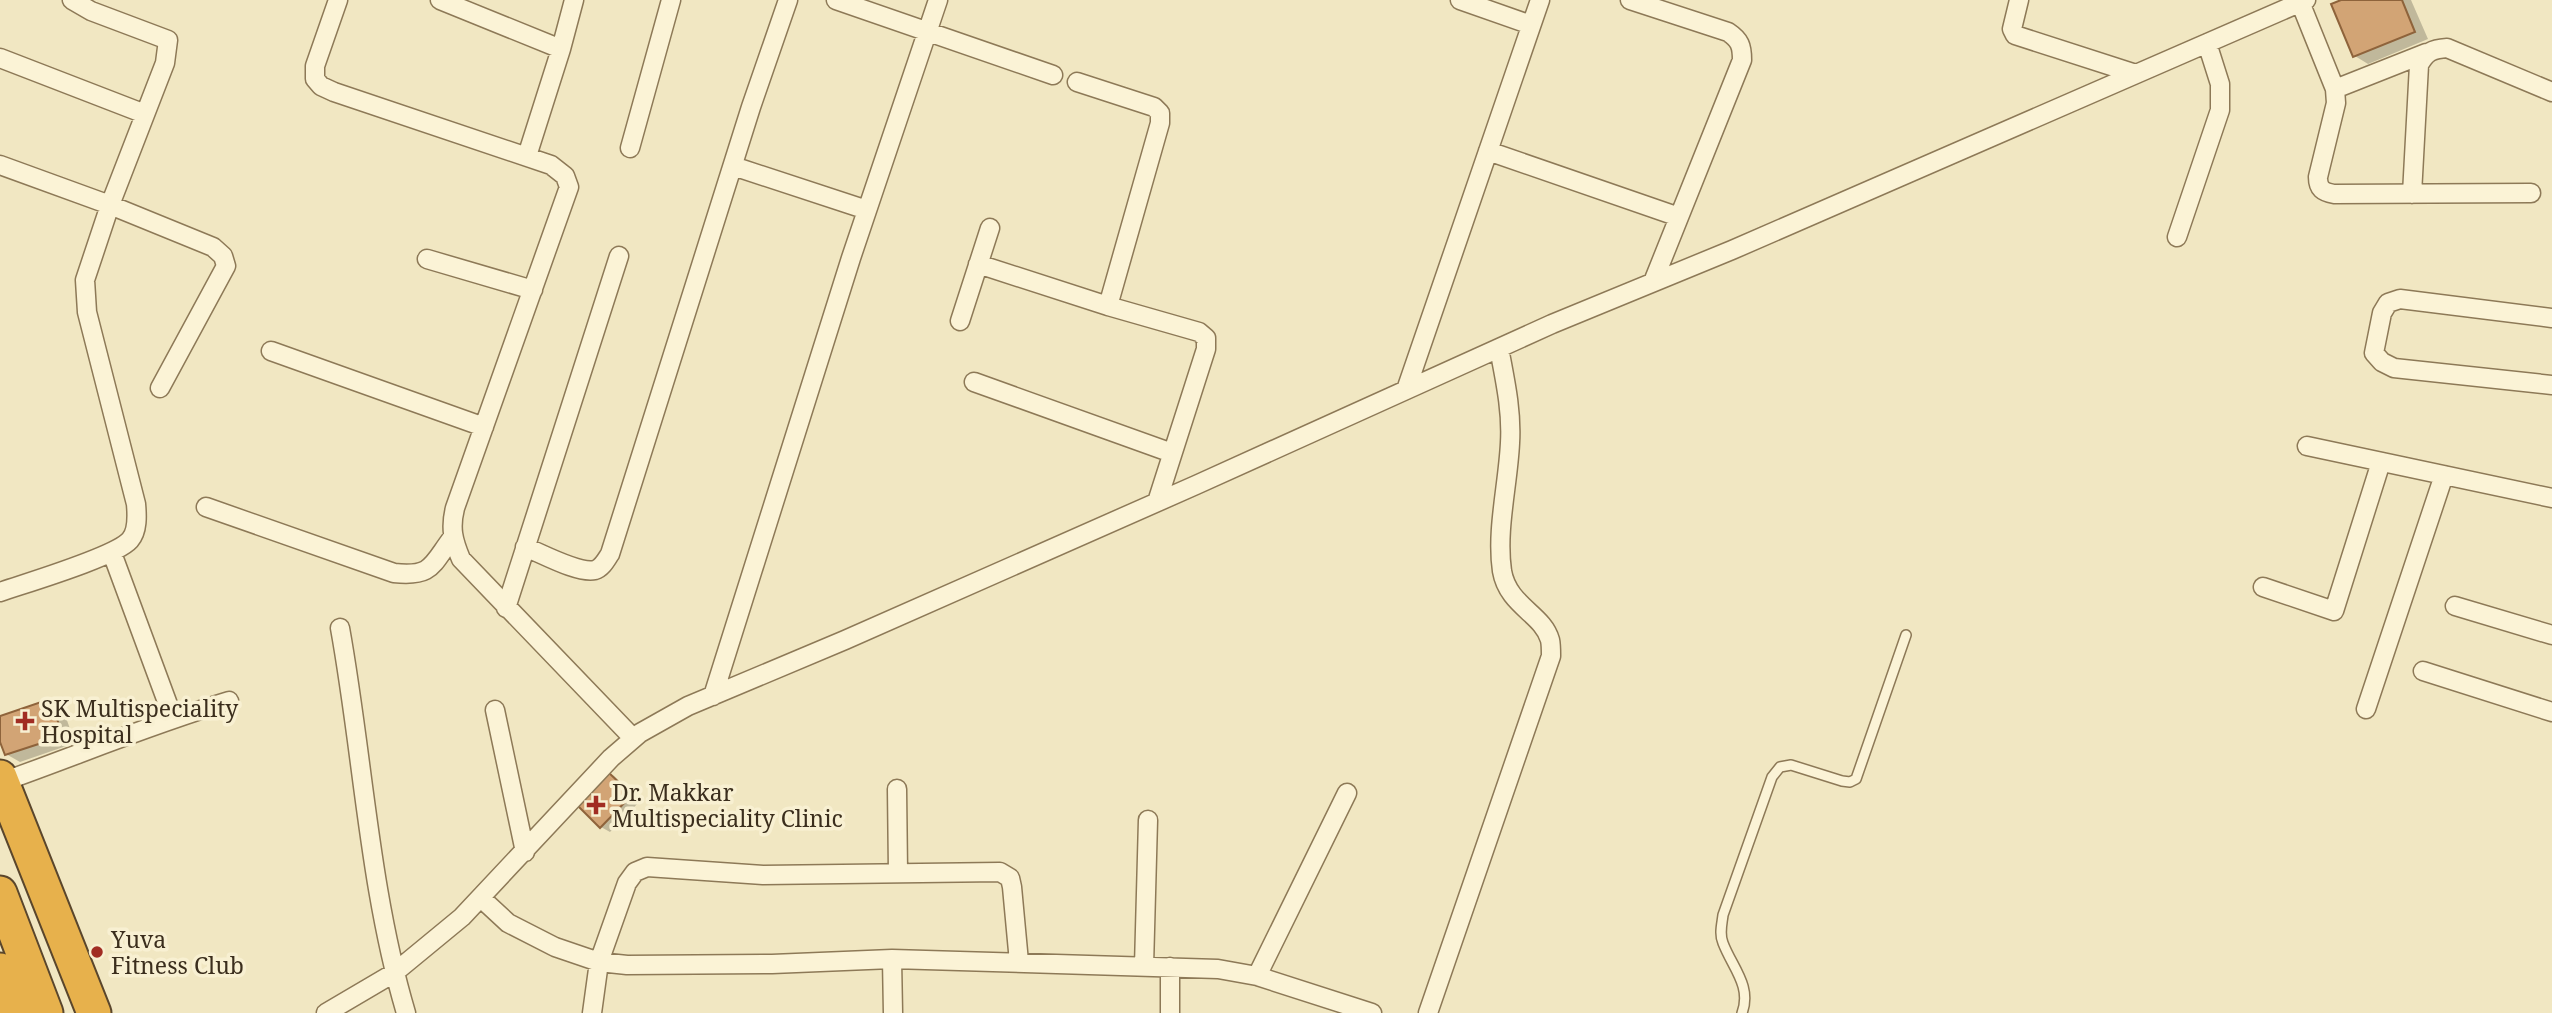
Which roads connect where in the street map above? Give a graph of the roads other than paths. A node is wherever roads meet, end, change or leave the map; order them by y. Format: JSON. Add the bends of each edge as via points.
{"nodes":[{"id":1,"x":72,"y":0,"type":"edge"},
{"id":2,"x":338,"y":0,"type":"edge"},
{"id":3,"x":440,"y":0,"type":"edge"},
{"id":4,"x":574,"y":0,"type":"edge"},
{"id":5,"x":671,"y":0,"type":"edge"},
{"id":6,"x":788,"y":0,"type":"edge"},
{"id":7,"x":836,"y":0,"type":"edge"},
{"id":8,"x":938,"y":0,"type":"edge"},
{"id":9,"x":1460,"y":0,"type":"edge"},
{"id":10,"x":1540,"y":0,"type":"edge"},
{"id":11,"x":1630,"y":0,"type":"edge"},
{"id":12,"x":2019,"y":0,"type":"edge"},
{"id":13,"x":2303,"y":1,"type":"edge"},
{"id":14,"x":1531,"y":25,"type":"junction"},
{"id":15,"x":927,"y":33,"type":"junction"},
{"id":16,"x":2207,"y":43,"type":"junction"},
{"id":17,"x":561,"y":49,"type":"junction"},
{"id":18,"x":2426,"y":53,"type":"junction"},
{"id":19,"x":0,"y":58,"type":"edge"},
{"id":20,"x":2136,"y":74,"type":"junction"},
{"id":21,"x":1053,"y":75,"type":"dead end"},
{"id":22,"x":1077,"y":82,"type":"dead end"},
{"id":23,"x":2335,"y":89,"type":"junction"},
{"id":24,"x":2552,"y":92,"type":"edge"},
{"id":25,"x":145,"y":114,"type":"junction"},
{"id":26,"x":630,"y":148,"type":"dead end"},
{"id":27,"x":1488,"y":151,"type":"junction"},
{"id":28,"x":527,"y":156,"type":"junction"},
{"id":29,"x":0,"y":165,"type":"edge"},
{"id":30,"x":733,"y":166,"type":"junction"},
{"id":31,"x":2531,"y":192,"type":"dead end"},
{"id":32,"x":2412,"y":194,"type":"junction"},
{"id":33,"x":110,"y":205,"type":"junction"},
{"id":34,"x":867,"y":210,"type":"junction"},
{"id":35,"x":1679,"y":218,"type":"junction"},
{"id":36,"x":990,"y":228,"type":"dead end"},
{"id":37,"x":2177,"y":237,"type":"dead end"},
{"id":38,"x":619,"y":256,"type":"dead end"},
{"id":39,"x":427,"y":259,"type":"dead end"},
{"id":40,"x":978,"y":264,"type":"junction"},
{"id":41,"x":1653,"y":282,"type":"junction"},
{"id":42,"x":533,"y":290,"type":"junction"},
{"id":43,"x":1108,"y":306,"type":"junction"},
{"id":44,"x":2552,"y":318,"type":"edge"},
{"id":45,"x":960,"y":321,"type":"dead end"},
{"id":46,"x":1499,"y":348,"type":"junction"},
{"id":47,"x":271,"y":351,"type":"dead end"},
{"id":48,"x":974,"y":382,"type":"dead end"},
{"id":49,"x":2552,"y":385,"type":"edge"},
{"id":50,"x":160,"y":388,"type":"dead end"},
{"id":51,"x":1406,"y":390,"type":"junction"},
{"id":52,"x":484,"y":427,"type":"junction"},
{"id":53,"x":2306,"y":446,"type":"dead end"},
{"id":54,"x":1172,"y":453,"type":"junction"},
{"id":55,"x":2381,"y":461,"type":"junction"},
{"id":56,"x":2444,"y":475,"type":"junction"},
{"id":57,"x":2552,"y":498,"type":"edge"},
{"id":58,"x":1157,"y":502,"type":"junction"},
{"id":59,"x":206,"y":507,"type":"dead end"},
{"id":60,"x":452,"y":538,"type":"junction"},
{"id":61,"x":525,"y":547,"type":"junction"},
{"id":62,"x":112,"y":553,"type":"junction"},
{"id":63,"x":2263,"y":587,"type":"dead end"},
{"id":64,"x":0,"y":592,"type":"edge"},
{"id":65,"x":2455,"y":606,"type":"dead end"},
{"id":66,"x":506,"y":608,"type":"junction"},
{"id":67,"x":340,"y":628,"type":"dead end"},
{"id":68,"x":1906,"y":635,"type":"dead end"},
{"id":69,"x":2552,"y":635,"type":"edge"},
{"id":70,"x":2423,"y":671,"type":"dead end"},
{"id":71,"x":713,"y":696,"type":"junction"},
{"id":72,"x":229,"y":701,"type":"dead end"},
{"id":73,"x":495,"y":709,"type":"dead end"},
{"id":74,"x":2366,"y":709,"type":"dead end"},
{"id":75,"x":2552,"y":712,"type":"edge"},
{"id":76,"x":173,"y":718,"type":"junction"},
{"id":77,"x":633,"y":738,"type":"junction"},
{"id":78,"x":1,"y":779,"type":"edge"},
{"id":79,"x":897,"y":789,"type":"dead end"},
{"id":80,"x":1347,"y":793,"type":"dead end"},
{"id":81,"x":1148,"y":820,"type":"dead end"},
{"id":82,"x":0,"y":822,"type":"edge"},
{"id":83,"x":525,"y":852,"type":"junction"},
{"id":84,"x":898,"y":872,"type":"junction"},
{"id":85,"x":0,"y":893,"type":"edge"},
{"id":86,"x":481,"y":898,"type":"junction"},
{"id":87,"x":892,"y":960,"type":"junction"},
{"id":88,"x":599,"y":962,"type":"junction"},
{"id":89,"x":1019,"y":962,"type":"junction"},
{"id":90,"x":1144,"y":966,"type":"junction"},
{"id":91,"x":1170,"y":967,"type":"junction"},
{"id":92,"x":0,"y":970,"type":"edge"},
{"id":93,"x":394,"y":973,"type":"junction"},
{"id":94,"x":1258,"y":976,"type":"junction"},
{"id":95,"x":17,"y":1013,"type":"edge"},
{"id":96,"x":46,"y":1013,"type":"edge"},
{"id":97,"x":72,"y":1013,"type":"edge"},
{"id":98,"x":94,"y":1013,"type":"edge"},
{"id":99,"x":326,"y":1013,"type":"edge"},
{"id":100,"x":406,"y":1013,"type":"edge"},
{"id":101,"x":592,"y":1013,"type":"edge"},
{"id":102,"x":893,"y":1013,"type":"edge"},
{"id":103,"x":1170,"y":1013,"type":"edge"},
{"id":104,"x":1372,"y":1013,"type":"edge"},
{"id":105,"x":1428,"y":1013,"type":"edge"},
{"id":106,"x":1742,"y":1013,"type":"edge"}],
"edges":[{"from":1,"to":25,"type":"street","via":[[91,12],[168,40],[165,63]]},
{"from":2,"to":28,"type":"street","via":[[315,66],[315,79],[321,86]]},
{"from":3,"to":17,"type":"street"},
{"from":4,"to":17,"type":"street"},
{"from":5,"to":26,"type":"street"},
{"from":6,"to":30,"type":"street"},
{"from":7,"to":15,"type":"street"},
{"from":8,"to":15,"type":"street"},
{"from":9,"to":14,"type":"street"},
{"from":10,"to":14,"type":"street"},
{"from":11,"to":35,"type":"street","via":[[1728,32],[1742,47],[1742,60]]},
{"from":12,"to":20,"type":"street","via":[[2012,29],[2015,34]]},
{"from":13,"to":16,"type":"street"},
{"from":13,"to":23,"type":"street"},
{"from":14,"to":27,"type":"street"},
{"from":15,"to":21,"type":"street"},
{"from":15,"to":34,"type":"street"},
{"from":16,"to":20,"type":"street"},
{"from":16,"to":37,"type":"street","via":[[2220,84],[2220,110]]},
{"from":17,"to":28,"type":"street"},
{"from":18,"to":23,"type":"street"},
{"from":18,"to":24,"type":"street","via":[[2447,48]]},
{"from":18,"to":32,"type":"street","via":[[2419,65]]},
{"from":19,"to":25,"type":"street"},
{"from":20,"to":41,"type":"street"},
{"from":22,"to":43,"type":"street","via":[[1154,107],[1160,113]]},
{"from":23,"to":32,"type":"street","via":[[2318,185],[2323,192]]},
{"from":25,"to":33,"type":"street"},
{"from":27,"to":35,"type":"street"},
{"from":27,"to":51,"type":"street"},
{"from":28,"to":42,"type":"street","via":[[551,164],[565,176],[569,187]]},
{"from":29,"to":33,"type":"street"},
{"from":30,"to":34,"type":"street"},
{"from":30,"to":61,"type":"street","via":[[610,554],[594,570],[580,569]]},
{"from":31,"to":32,"type":"street"},
{"from":33,"to":50,"type":"street","via":[[213,247],[226,266]]},
{"from":33,"to":62,"type":"street","via":[[84,293],[136,504],[131,539]]},
{"from":34,"to":71,"type":"street"},
{"from":35,"to":41,"type":"street"},
{"from":36,"to":40,"type":"street"},
{"from":38,"to":61,"type":"street"},
{"from":39,"to":42,"type":"street"},
{"from":40,"to":43,"type":"street"},
{"from":40,"to":45,"type":"street"},
{"from":41,"to":46,"type":"street"},
{"from":42,"to":52,"type":"street"},
{"from":43,"to":54,"type":"street","via":[[1199,332],[1206,338]]},
{"from":44,"to":49,"type":"street","via":[[2400,299],[2388,303],[2382,313],[2374,353],[2395,368]]},
{"from":46,"to":51,"type":"street"},
{"from":46,"to":105,"type":"street","via":[[1511,424],[1502,571],[1515,601],[1550,639],[1551,656]]},
{"from":47,"to":52,"type":"street"},
{"from":48,"to":54,"type":"street"},
{"from":51,"to":58,"type":"street"},
{"from":52,"to":60,"type":"street","via":[[455,508]]},
{"from":53,"to":55,"type":"street"},
{"from":54,"to":58,"type":"street"},
{"from":55,"to":56,"type":"street"},
{"from":55,"to":63,"type":"street","via":[[2334,611]]},
{"from":56,"to":57,"type":"street"},
{"from":56,"to":74,"type":"street"},
{"from":58,"to":71,"type":"street"},
{"from":59,"to":60,"type":"street","via":[[394,573],[427,571]]},
{"from":60,"to":66,"type":"street","via":[[461,559]]},
{"from":61,"to":66,"type":"street"},
{"from":62,"to":64,"type":"street"},
{"from":62,"to":76,"type":"street"},
{"from":65,"to":69,"type":"street"},
{"from":66,"to":77,"type":"street"},
{"from":67,"to":93,"type":"street"},
{"from":68,"to":106,"type":"lane","via":[[1856,779],[1842,781],[1791,765],[1780,767],[1772,777],[1720,930],[1746,994]]},
{"from":70,"to":75,"type":"street"},
{"from":71,"to":77,"type":"street"},
{"from":72,"to":76,"type":"street"},
{"from":73,"to":83,"type":"street"},
{"from":76,"to":78,"type":"street","via":[[108,745]]},
{"from":77,"to":83,"type":"street"},
{"from":78,"to":98,"type":"highway"},
{"from":79,"to":84,"type":"street"},
{"from":80,"to":94,"type":"street"},
{"from":81,"to":90,"type":"street"},
{"from":82,"to":97,"type":"highway"},
{"from":83,"to":86,"type":"street"},
{"from":84,"to":88,"type":"street","via":[[763,875],[647,867],[635,872],[627,883]]},
{"from":84,"to":89,"type":"street","via":[[990,871],[1010,878]]},
{"from":85,"to":96,"type":"highway"},
{"from":86,"to":88,"type":"street","via":[[508,923],[555,947]]},
{"from":86,"to":93,"type":"street"},
{"from":87,"to":88,"type":"street"},
{"from":87,"to":89,"type":"street"},
{"from":87,"to":102,"type":"street"},
{"from":88,"to":101,"type":"street"},
{"from":89,"to":90,"type":"street"},
{"from":90,"to":91,"type":"street"},
{"from":91,"to":94,"type":"street"},
{"from":91,"to":103,"type":"street"},
{"from":92,"to":95,"type":"highway"},
{"from":93,"to":99,"type":"street"},
{"from":93,"to":100,"type":"street"},
{"from":94,"to":104,"type":"street"}]}
